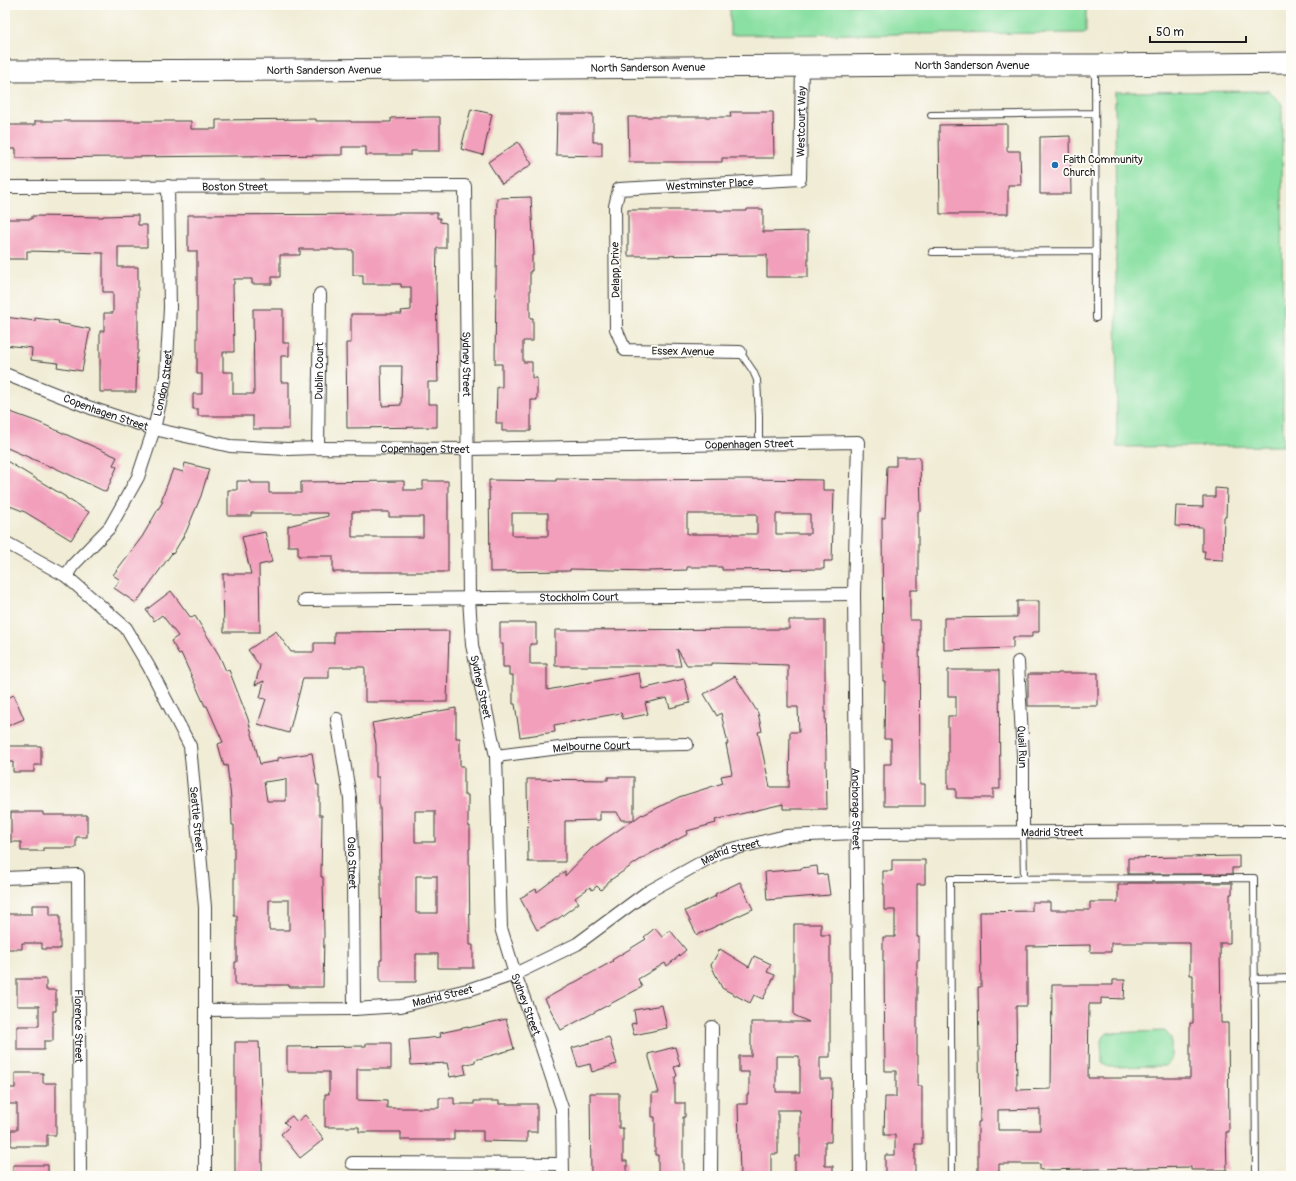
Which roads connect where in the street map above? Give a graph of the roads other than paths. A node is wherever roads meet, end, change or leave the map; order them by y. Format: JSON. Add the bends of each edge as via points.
{"nodes":[{"id":1,"x":1291,"y":63,"type":"edge"},
{"id":2,"x":802,"y":65,"type":"junction"},
{"id":3,"x":1095,"y":65,"type":"junction"},
{"id":4,"x":5,"y":71,"type":"edge"},
{"id":5,"x":1095,"y":113,"type":"junction"},
{"id":6,"x":931,"y":115,"type":"dead end"},
{"id":7,"x":800,"y":178,"type":"joint"},
{"id":8,"x":168,"y":186,"type":"junction"},
{"id":9,"x":465,"y":186,"type":"joint"},
{"id":10,"x":5,"y":188,"type":"edge"},
{"id":11,"x":619,"y":189,"type":"joint"},
{"id":12,"x":1096,"y":251,"type":"junction"},
{"id":13,"x":932,"y":252,"type":"dead end"},
{"id":14,"x":320,"y":294,"type":"dead end"},
{"id":15,"x":1096,"y":318,"type":"dead end"},
{"id":16,"x":625,"y":350,"type":"joint"},
{"id":17,"x":740,"y":352,"type":"joint"},
{"id":18,"x":5,"y":374,"type":"edge"},
{"id":19,"x":154,"y":430,"type":"junction"},
{"id":20,"x":858,"y":442,"type":"joint"},
{"id":21,"x":759,"y":444,"type":"junction"},
{"id":22,"x":318,"y":448,"type":"junction"},
{"id":23,"x":468,"y":449,"type":"junction"},
{"id":24,"x":5,"y":542,"type":"edge"},
{"id":25,"x":66,"y":576,"type":"junction"},
{"id":26,"x":854,"y":594,"type":"junction"},
{"id":27,"x":469,"y":598,"type":"junction"},
{"id":28,"x":304,"y":600,"type":"dead end"},
{"id":29,"x":1018,"y":662,"type":"dead end"},
{"id":30,"x":337,"y":719,"type":"dead end"},
{"id":31,"x":687,"y":744,"type":"dead end"},
{"id":32,"x":496,"y":756,"type":"junction"},
{"id":33,"x":1291,"y":831,"type":"edge"},
{"id":34,"x":1024,"y":832,"type":"junction"},
{"id":35,"x":855,"y":833,"type":"junction"},
{"id":36,"x":5,"y":878,"type":"edge"},
{"id":37,"x":1024,"y":878,"type":"junction"},
{"id":38,"x":515,"y":974,"type":"junction"},
{"id":39,"x":1254,"y":978,"type":"junction"},
{"id":40,"x":1291,"y":978,"type":"edge"},
{"id":41,"x":354,"y":1009,"type":"junction"},
{"id":42,"x":205,"y":1010,"type":"junction"},
{"id":43,"x":712,"y":1027,"type":"dead end"},
{"id":44,"x":352,"y":1163,"type":"dead end"},
{"id":45,"x":562,"y":1170,"type":"edge"},
{"id":46,"x":80,"y":1176,"type":"edge"},
{"id":47,"x":205,"y":1176,"type":"edge"},
{"id":48,"x":712,"y":1176,"type":"edge"},
{"id":49,"x":860,"y":1176,"type":"edge"},
{"id":50,"x":952,"y":1176,"type":"edge"},
{"id":51,"x":1256,"y":1176,"type":"edge"}],
"edges":[{"from":1,"to":3,"type":"highway","name":"North Sanderson Avenue"},
{"from":2,"to":3,"type":"highway","name":"North Sanderson Avenue"},
{"from":2,"to":4,"type":"highway","name":"North Sanderson Avenue"},
{"from":2,"to":7,"type":"street","name":"Westcourt Way"},
{"from":3,"to":5,"type":"lane"},
{"from":5,"to":6,"type":"lane"},
{"from":5,"to":12,"type":"lane"},
{"from":7,"to":11,"type":"street","name":"Westminster Place"},
{"from":8,"to":9,"type":"street","name":"Boston Street"},
{"from":8,"to":10,"type":"street","name":"Boston Street"},
{"from":8,"to":19,"type":"street","name":"London Street","via":[[170,308],[166,376]]},
{"from":9,"to":23,"type":"street","name":"Sydney Street"},
{"from":11,"to":16,"type":"street","name":"Delapp Drive","via":[[615,206],[616,329]]},
{"from":12,"to":13,"type":"lane"},
{"from":12,"to":15,"type":"lane"},
{"from":14,"to":22,"type":"street","name":"Dublin Court"},
{"from":16,"to":17,"type":"street","name":"Essex Avenue"},
{"from":17,"to":21,"type":"lane","via":[[757,380]]},
{"from":18,"to":19,"type":"street","name":"Copenhagen Street"},
{"from":19,"to":22,"type":"street","name":"Copenhagen Street","via":[[230,446]]},
{"from":19,"to":25,"type":"street","name":"London Street","via":[[138,477],[110,527],[73,565]]},
{"from":20,"to":21,"type":"street","name":"Copenhagen Street"},
{"from":20,"to":26,"type":"street","name":"Anchorage Street"},
{"from":21,"to":23,"type":"street","name":"Copenhagen Street"},
{"from":22,"to":23,"type":"street","name":"Copenhagen Street"},
{"from":23,"to":27,"type":"street","name":"Sydney Street"},
{"from":24,"to":25,"type":"street","name":"Seattle Street"},
{"from":25,"to":42,"type":"street","name":"Seattle Street","via":[[126,628],[190,746],[205,907]]},
{"from":26,"to":27,"type":"street","name":"Stockholm Court"},
{"from":26,"to":35,"type":"street","name":"Anchorage Street"},
{"from":27,"to":28,"type":"street","name":"Stockholm Court"},
{"from":27,"to":32,"type":"street","name":"Sydney Street","via":[[472,645]]},
{"from":29,"to":34,"type":"street","name":"Quail Run"},
{"from":30,"to":41,"type":"street","name":"Oslo Street","via":[[350,798]]},
{"from":31,"to":32,"type":"street","name":"Melbourne Court","via":[[575,746]]},
{"from":32,"to":38,"type":"street","name":"Sydney Street","via":[[501,928]]},
{"from":33,"to":34,"type":"street","name":"Madrid Street"},
{"from":34,"to":35,"type":"street","name":"Madrid Street"},
{"from":34,"to":37,"type":"lane"},
{"from":35,"to":38,"type":"street","name":"Madrid Street","via":[[786,836],[720,852],[646,894],[577,944]]},
{"from":35,"to":49,"type":"street","name":"Anchorage Street"},
{"from":36,"to":46,"type":"street","name":"Florence Street","via":[[78,875]]},
{"from":37,"to":39,"type":"lane","via":[[1254,878]]},
{"from":37,"to":50,"type":"lane","via":[[950,879]]},
{"from":38,"to":41,"type":"street","name":"Madrid Street","via":[[471,989],[401,1006]]},
{"from":38,"to":45,"type":"street","name":"Sydney Street","via":[[562,1108]]},
{"from":39,"to":40,"type":"lane"},
{"from":39,"to":51,"type":"lane"},
{"from":41,"to":42,"type":"street","name":"Madrid Street"},
{"from":42,"to":47,"type":"street","name":"Seattle Street"},
{"from":43,"to":48,"type":"street"},
{"from":44,"to":45,"type":"street"}]}
